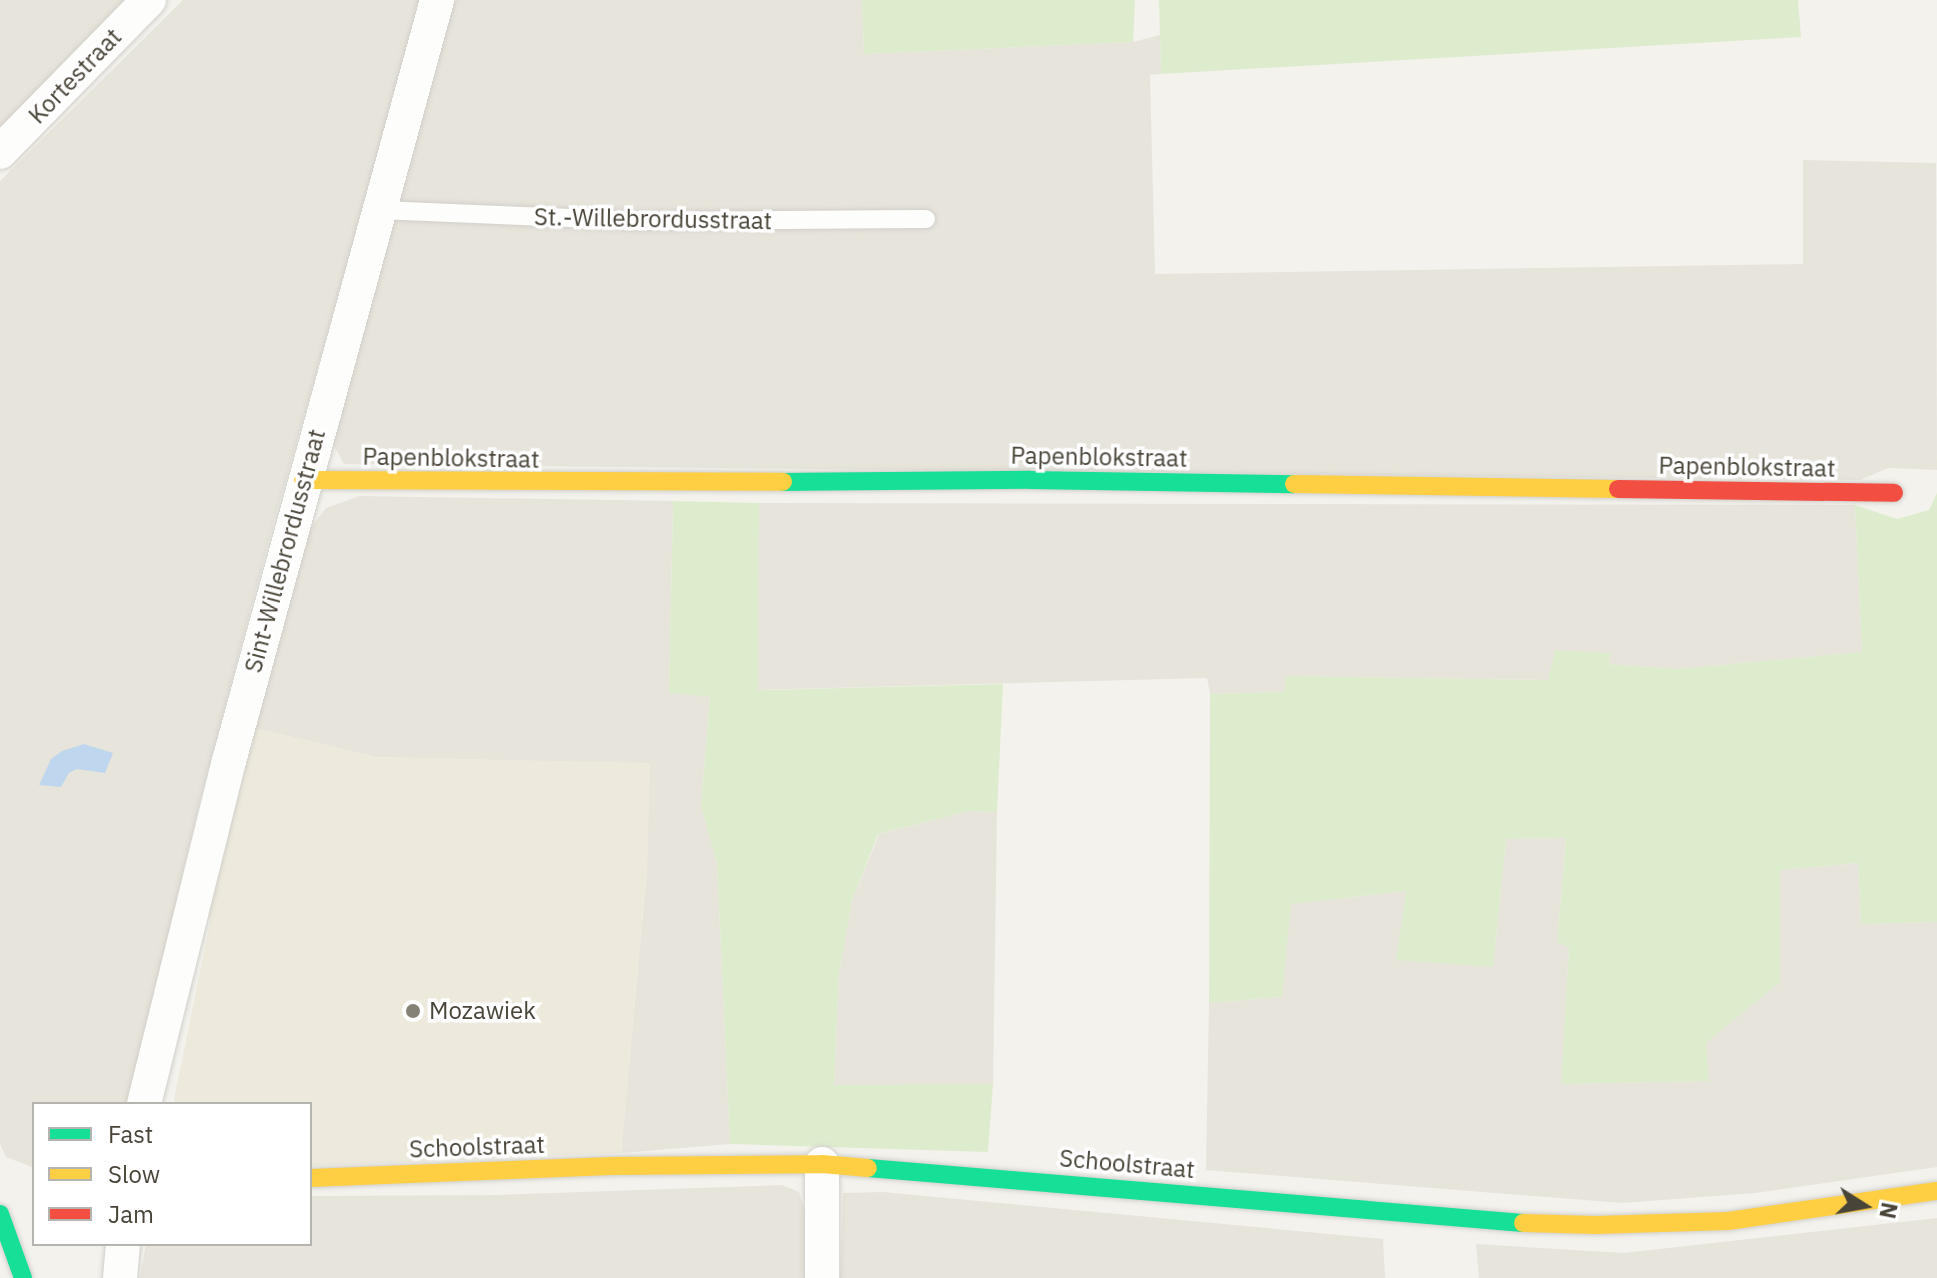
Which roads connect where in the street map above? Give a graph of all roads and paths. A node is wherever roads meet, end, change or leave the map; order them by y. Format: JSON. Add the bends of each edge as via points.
{"nodes":[{"id":1,"x":149,"y":0,"type":"edge"},
{"id":2,"x":437,"y":0,"type":"edge"},
{"id":3,"x":0,"y":152,"type":"edge"},
{"id":4,"x":380,"y":210,"type":"junction"},
{"id":5,"x":926,"y":219,"type":"dead end"},
{"id":6,"x":303,"y":480,"type":"junction"},
{"id":7,"x":1894,"y":493,"type":"dead end"},
{"id":8,"x":144,"y":1102,"type":"edge"},
{"id":9,"x":822,"y":1164,"type":"junction"},
{"id":10,"x":312,"y":1178,"type":"edge"},
{"id":11,"x":1937,"y":1191,"type":"edge"},
{"id":12,"x":21,"y":1207,"type":"dead end"},
{"id":13,"x":0,"y":1214,"type":"edge"},
{"id":14,"x":123,"y":1246,"type":"edge"},
{"id":15,"x":23,"y":1278,"type":"edge"},
{"id":16,"x":120,"y":1278,"type":"edge"},
{"id":17,"x":822,"y":1278,"type":"edge"}],
"edges":[{"from":1,"to":3,"type":"street","name":"Kortestraat"},
{"from":2,"to":4,"type":"street","name":"Sint-Willebrordusstraat"},
{"from":4,"to":5,"type":"lane","name":"St.-Willebrordusstraat","via":[[647,221]]},
{"from":4,"to":6,"type":"street","name":"Sint-Willebrordusstraat"},
{"from":6,"to":7,"type":"street","name":"Papenblokstraat","via":[[1030,480]]},
{"from":6,"to":8,"type":"street","name":"Sint-Willebrordusstraat"},
{"from":9,"to":10,"type":"street","name":"Schoolstraat"},
{"from":9,"to":11,"type":"street","name":"Schoolstraat","via":[[1596,1225],[1728,1221]]},
{"from":9,"to":17,"type":"street"},
{"from":12,"to":13,"type":"street"},
{"from":13,"to":15,"type":"street"},
{"from":14,"to":16,"type":"street"}]}
